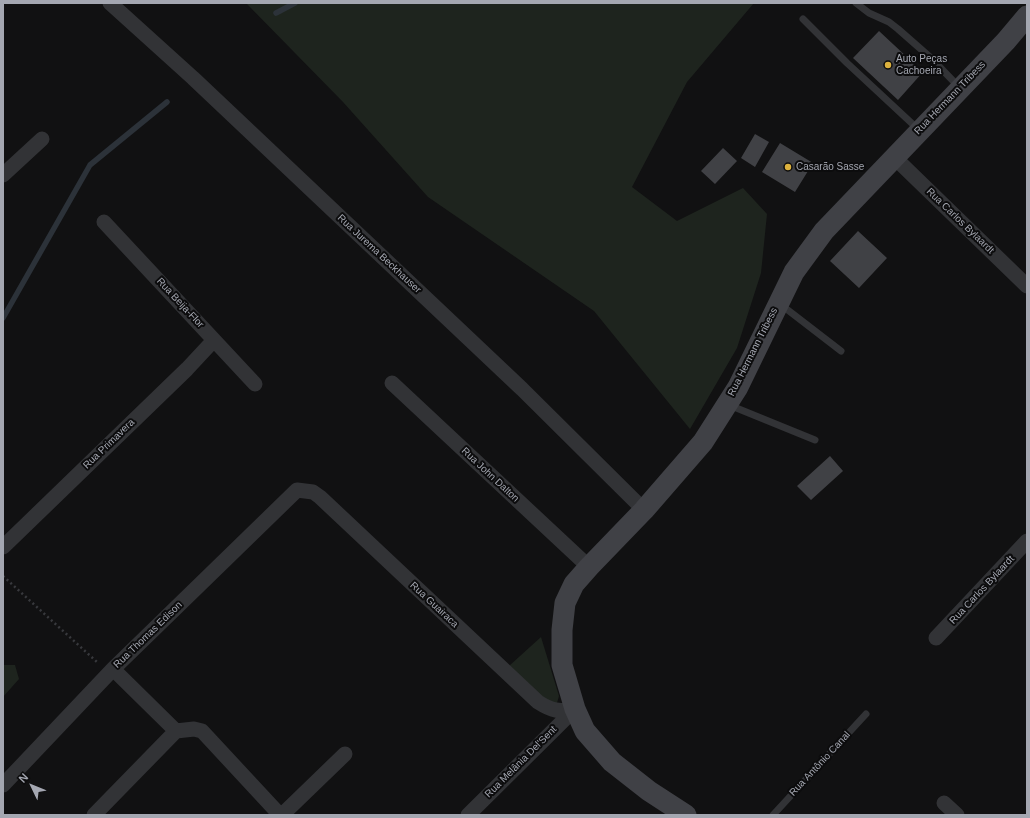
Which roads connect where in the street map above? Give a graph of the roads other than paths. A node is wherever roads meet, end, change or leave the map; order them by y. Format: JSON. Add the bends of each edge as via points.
{"nodes":[{"id":1,"x":110,"y":3,"type":"edge"},
{"id":2,"x":856,"y":3,"type":"edge"},
{"id":3,"x":1027,"y":16,"type":"edge"},
{"id":4,"x":803,"y":19,"type":"dead end"},
{"id":5,"x":960,"y":88,"type":"junction"},
{"id":6,"x":920,"y":130,"type":"junction"},
{"id":7,"x":42,"y":139,"type":"dead end"},
{"id":8,"x":894,"y":157,"type":"junction"},
{"id":9,"x":3,"y":175,"type":"edge"},
{"id":10,"x":104,"y":222,"type":"dead end"},
{"id":11,"x":1027,"y":286,"type":"edge"},
{"id":12,"x":779,"y":302,"type":"junction"},
{"id":13,"x":214,"y":340,"type":"junction"},
{"id":14,"x":841,"y":351,"type":"dead end"},
{"id":15,"x":392,"y":382,"type":"dead end"},
{"id":16,"x":255,"y":384,"type":"dead end"},
{"id":17,"x":727,"y":404,"type":"junction"},
{"id":18,"x":815,"y":440,"type":"dead end"},
{"id":19,"x":297,"y":490,"type":"joint"},
{"id":20,"x":644,"y":510,"type":"junction"},
{"id":21,"x":1027,"y":541,"type":"edge"},
{"id":22,"x":3,"y":547,"type":"edge"},
{"id":23,"x":589,"y":566,"type":"junction"},
{"id":24,"x":936,"y":638,"type":"dead end"},
{"id":25,"x":113,"y":669,"type":"junction"},
{"id":26,"x":575,"y":709,"type":"junction"},
{"id":27,"x":866,"y":714,"type":"dead end"},
{"id":28,"x":176,"y":731,"type":"junction"},
{"id":29,"x":345,"y":754,"type":"dead end"},
{"id":30,"x":3,"y":784,"type":"edge"},
{"id":31,"x":944,"y":803,"type":"dead end"},
{"id":32,"x":94,"y":815,"type":"edge"},
{"id":33,"x":281,"y":815,"type":"edge"},
{"id":34,"x":468,"y":815,"type":"edge"},
{"id":35,"x":686,"y":815,"type":"edge"},
{"id":36,"x":773,"y":815,"type":"edge"},
{"id":37,"x":957,"y":815,"type":"edge"}],
"edges":[{"from":1,"to":20,"type":"street","name":"Rua Jurema Beckhauser","via":[[193,78],[522,389]]},
{"from":2,"to":5,"type":"lane","via":[[898,29]]},
{"from":3,"to":5,"type":"main road","name":"Rua Hermann Tribess"},
{"from":4,"to":6,"type":"lane"},
{"from":5,"to":6,"type":"main road","name":"Rua Hermann Tribess"},
{"from":6,"to":8,"type":"main road","name":"Rua Hermann Tribess"},
{"from":7,"to":9,"type":"street"},
{"from":8,"to":11,"type":"street","name":"Rua Carlos Bylaardt"},
{"from":8,"to":12,"type":"main road","name":"Rua Hermann Tribess","via":[[824,231],[794,272]]},
{"from":10,"to":13,"type":"street","name":"Rua Beija-Flor"},
{"from":12,"to":14,"type":"lane"},
{"from":12,"to":17,"type":"main road","name":"Rua Hermann Tribess","via":[[738,387]]},
{"from":13,"to":16,"type":"street","name":"Rua Beija-Flor"},
{"from":13,"to":22,"type":"street","name":"Rua Primavera"},
{"from":15,"to":23,"type":"street","name":"Rua John Dalton"},
{"from":17,"to":18,"type":"lane"},
{"from":17,"to":20,"type":"main road","name":"Rua Hermann Tribess","via":[[703,442]]},
{"from":19,"to":25,"type":"street","name":"Rua Thomas Edison"},
{"from":19,"to":26,"type":"street","name":"Rua Guairaca","via":[[313,492],[320,497],[538,702],[548,709]]},
{"from":20,"to":23,"type":"main road","name":"Rua Hermann Tribess"},
{"from":21,"to":24,"type":"street","name":"Rua Carlos Bylaardt"},
{"from":23,"to":26,"type":"main road","name":"Rua Hermann Tribess","via":[[574,584],[565,603],[562,630],[562,665]]},
{"from":25,"to":28,"type":"street"},
{"from":25,"to":30,"type":"street","name":"Rua Thomas Edison"},
{"from":26,"to":34,"type":"street","name":"Rua Melânia Del'Sent"},
{"from":26,"to":35,"type":"main road","name":"Rua Hermann Tribess","via":[[585,731],[612,762],[648,792]]},
{"from":27,"to":36,"type":"lane","name":"Rua Antônio Canal"},
{"from":28,"to":32,"type":"street"},
{"from":28,"to":33,"type":"street","via":[[202,731]]},
{"from":29,"to":33,"type":"street"},
{"from":31,"to":37,"type":"street"}]}
